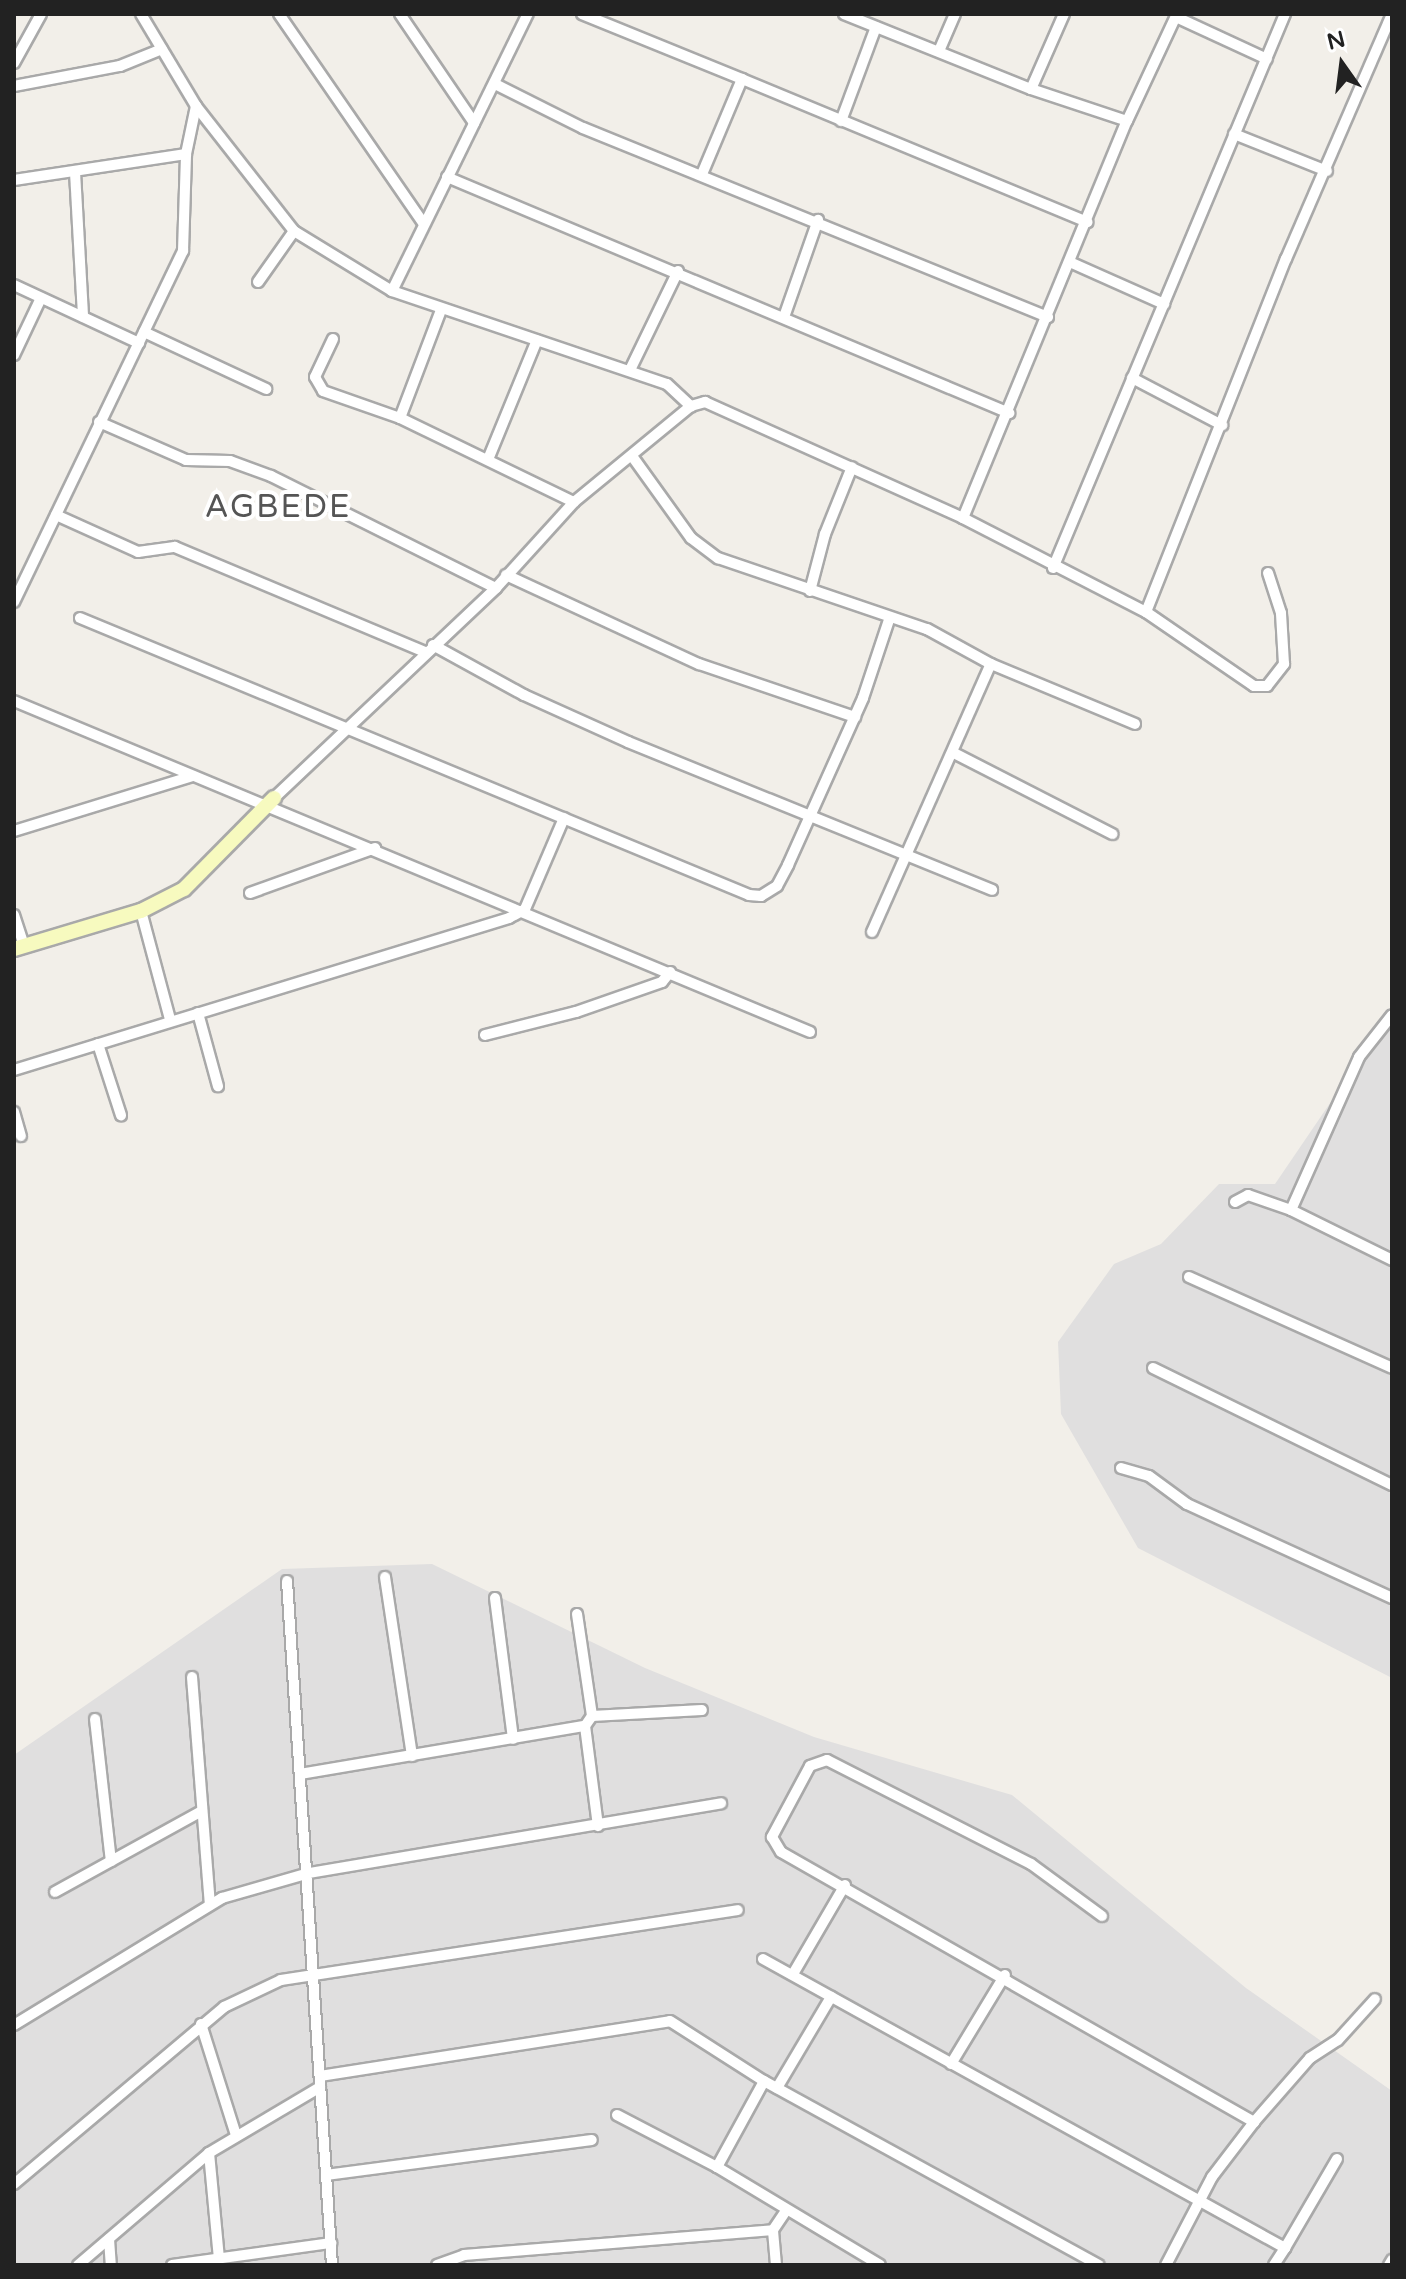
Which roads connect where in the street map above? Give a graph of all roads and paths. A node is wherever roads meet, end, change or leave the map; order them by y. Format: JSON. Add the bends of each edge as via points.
{"nodes":[{"id":1,"x":41,"y":14,"type":"edge"},
{"id":2,"x":141,"y":14,"type":"edge"},
{"id":3,"x":279,"y":14,"type":"edge"},
{"id":4,"x":400,"y":14,"type":"edge"},
{"id":5,"x":582,"y":14,"type":"edge"},
{"id":6,"x":844,"y":14,"type":"edge"},
{"id":7,"x":955,"y":14,"type":"edge"},
{"id":8,"x":1064,"y":14,"type":"edge"},
{"id":9,"x":1285,"y":14,"type":"edge"},
{"id":10,"x":1392,"y":14,"type":"edge"},
{"id":11,"x":1177,"y":15,"type":"edge"},
{"id":12,"x":525,"y":16,"type":"edge"},
{"id":13,"x":876,"y":27,"type":"junction"},
{"id":14,"x":162,"y":49,"type":"junction"},
{"id":15,"x":939,"y":51,"type":"junction"},
{"id":16,"x":1267,"y":59,"type":"junction"},
{"id":17,"x":14,"y":63,"type":"edge"},
{"id":18,"x":742,"y":79,"type":"junction"},
{"id":19,"x":495,"y":84,"type":"junction"},
{"id":20,"x":14,"y":86,"type":"edge"},
{"id":21,"x":1031,"y":89,"type":"junction"},
{"id":22,"x":196,"y":106,"type":"junction"},
{"id":23,"x":841,"y":121,"type":"junction"},
{"id":24,"x":1127,"y":121,"type":"junction"},
{"id":25,"x":474,"y":123,"type":"junction"},
{"id":26,"x":1234,"y":134,"type":"junction"},
{"id":27,"x":186,"y":154,"type":"junction"},
{"id":28,"x":1327,"y":171,"type":"junction"},
{"id":29,"x":75,"y":172,"type":"junction"},
{"id":30,"x":702,"y":174,"type":"junction"},
{"id":31,"x":447,"y":177,"type":"junction"},
{"id":32,"x":16,"y":178,"type":"edge"},
{"id":33,"x":818,"y":220,"type":"junction"},
{"id":34,"x":1088,"y":222,"type":"junction"},
{"id":35,"x":424,"y":224,"type":"junction"},
{"id":36,"x":294,"y":231,"type":"junction"},
{"id":37,"x":1072,"y":263,"type":"junction"},
{"id":38,"x":678,"y":271,"type":"junction"},
{"id":39,"x":258,"y":282,"type":"dead end"},
{"id":40,"x":14,"y":285,"type":"edge"},
{"id":41,"x":392,"y":291,"type":"junction"},
{"id":42,"x":41,"y":298,"type":"junction"},
{"id":43,"x":1164,"y":304,"type":"junction"},
{"id":44,"x":441,"y":310,"type":"junction"},
{"id":45,"x":83,"y":317,"type":"junction"},
{"id":46,"x":784,"y":317,"type":"junction"},
{"id":47,"x":1048,"y":317,"type":"junction"},
{"id":48,"x":142,"y":338,"type":"junction"},
{"id":49,"x":333,"y":339,"type":"dead end"},
{"id":50,"x":537,"y":340,"type":"junction"},
{"id":51,"x":14,"y":355,"type":"edge"},
{"id":52,"x":630,"y":370,"type":"junction"},
{"id":53,"x":1132,"y":378,"type":"junction"},
{"id":54,"x":266,"y":389,"type":"dead end"},
{"id":55,"x":691,"y":406,"type":"junction"},
{"id":56,"x":1009,"y":413,"type":"junction"},
{"id":57,"x":400,"y":418,"type":"junction"},
{"id":58,"x":99,"y":422,"type":"junction"},
{"id":59,"x":1222,"y":425,"type":"junction"},
{"id":60,"x":632,"y":456,"type":"junction"},
{"id":61,"x":489,"y":457,"type":"junction"},
{"id":62,"x":852,"y":467,"type":"junction"},
{"id":63,"x":574,"y":502,"type":"junction"},
{"id":64,"x":56,"y":515,"type":"junction"},
{"id":65,"x":963,"y":518,"type":"junction"},
{"id":66,"x":1053,"y":568,"type":"junction"},
{"id":67,"x":1268,"y":573,"type":"dead end"},
{"id":68,"x":506,"y":575,"type":"junction"},
{"id":69,"x":496,"y":588,"type":"junction"},
{"id":70,"x":810,"y":591,"type":"junction"},
{"id":71,"x":14,"y":602,"type":"edge"},
{"id":72,"x":1146,"y":612,"type":"junction"},
{"id":73,"x":890,"y":617,"type":"junction"},
{"id":74,"x":80,"y":618,"type":"dead end"},
{"id":75,"x":429,"y":648,"type":"junction"},
{"id":76,"x":991,"y":664,"type":"junction"},
{"id":77,"x":14,"y":701,"type":"edge"},
{"id":78,"x":855,"y":717,"type":"junction"},
{"id":79,"x":1135,"y":724,"type":"dead end"},
{"id":80,"x":345,"y":727,"type":"junction"},
{"id":81,"x":954,"y":753,"type":"junction"},
{"id":82,"x":193,"y":776,"type":"junction"},
{"id":83,"x":271,"y":801,"type":"junction"},
{"id":84,"x":810,"y":813,"type":"junction"},
{"id":85,"x":564,"y":818,"type":"junction"},
{"id":86,"x":14,"y":831,"type":"edge"},
{"id":87,"x":1112,"y":834,"type":"dead end"},
{"id":88,"x":375,"y":848,"type":"junction"},
{"id":89,"x":907,"y":852,"type":"junction"},
{"id":90,"x":992,"y":890,"type":"dead end"},
{"id":91,"x":250,"y":893,"type":"dead end"},
{"id":92,"x":525,"y":909,"type":"junction"},
{"id":93,"x":141,"y":911,"type":"junction"},
{"id":94,"x":14,"y":915,"type":"edge"},
{"id":95,"x":872,"y":932,"type":"dead end"},
{"id":96,"x":19,"y":948,"type":"edge"},
{"id":97,"x":670,"y":972,"type":"junction"},
{"id":98,"x":198,"y":1013,"type":"junction"},
{"id":99,"x":1392,"y":1015,"type":"edge"},
{"id":100,"x":170,"y":1019,"type":"junction"},
{"id":101,"x":810,"y":1032,"type":"dead end"},
{"id":102,"x":485,"y":1035,"type":"dead end"},
{"id":103,"x":98,"y":1044,"type":"junction"},
{"id":104,"x":14,"y":1070,"type":"edge"},
{"id":105,"x":218,"y":1086,"type":"dead end"},
{"id":106,"x":14,"y":1112,"type":"edge"},
{"id":107,"x":121,"y":1115,"type":"dead end"},
{"id":108,"x":21,"y":1136,"type":"dead end"},
{"id":109,"x":1235,"y":1202,"type":"dead end"},
{"id":110,"x":1291,"y":1210,"type":"junction"},
{"id":111,"x":1392,"y":1260,"type":"edge"},
{"id":112,"x":1189,"y":1277,"type":"dead end"},
{"id":113,"x":1153,"y":1368,"type":"dead end"},
{"id":114,"x":1392,"y":1368,"type":"edge"},
{"id":115,"x":1121,"y":1468,"type":"dead end"},
{"id":116,"x":1392,"y":1485,"type":"edge"},
{"id":117,"x":385,"y":1577,"type":"dead end"},
{"id":118,"x":287,"y":1581,"type":"dead end"},
{"id":119,"x":495,"y":1598,"type":"dead end"},
{"id":120,"x":1392,"y":1598,"type":"edge"},
{"id":121,"x":577,"y":1614,"type":"dead end"},
{"id":122,"x":192,"y":1677,"type":"dead end"},
{"id":123,"x":702,"y":1710,"type":"dead end"},
{"id":124,"x":95,"y":1719,"type":"dead end"},
{"id":125,"x":588,"y":1721,"type":"junction"},
{"id":126,"x":513,"y":1739,"type":"junction"},
{"id":127,"x":412,"y":1756,"type":"junction"},
{"id":128,"x":300,"y":1774,"type":"junction"},
{"id":129,"x":721,"y":1803,"type":"dead end"},
{"id":130,"x":200,"y":1812,"type":"junction"},
{"id":131,"x":598,"y":1826,"type":"junction"},
{"id":132,"x":111,"y":1861,"type":"junction"},
{"id":133,"x":309,"y":1873,"type":"junction"},
{"id":134,"x":845,"y":1885,"type":"junction"},
{"id":135,"x":55,"y":1892,"type":"dead end"},
{"id":136,"x":210,"y":1904,"type":"junction"},
{"id":137,"x":738,"y":1910,"type":"dead end"},
{"id":138,"x":1102,"y":1916,"type":"dead end"},
{"id":139,"x":763,"y":1959,"type":"dead end"},
{"id":140,"x":314,"y":1974,"type":"junction"},
{"id":141,"x":793,"y":1974,"type":"junction"},
{"id":142,"x":1005,"y":1975,"type":"junction"},
{"id":143,"x":831,"y":1997,"type":"junction"},
{"id":144,"x":1375,"y":1999,"type":"dead end"},
{"id":145,"x":16,"y":2020,"type":"edge"},
{"id":146,"x":201,"y":2024,"type":"junction"},
{"id":147,"x":951,"y":2064,"type":"junction"},
{"id":148,"x":320,"y":2081,"type":"junction"},
{"id":149,"x":764,"y":2081,"type":"junction"},
{"id":150,"x":777,"y":2088,"type":"junction"},
{"id":151,"x":617,"y":2115,"type":"dead end"},
{"id":152,"x":1254,"y":2122,"type":"junction"},
{"id":153,"x":236,"y":2135,"type":"junction"},
{"id":154,"x":592,"y":2140,"type":"dead end"},
{"id":155,"x":209,"y":2153,"type":"junction"},
{"id":156,"x":1337,"y":2159,"type":"dead end"},
{"id":157,"x":717,"y":2167,"type":"junction"},
{"id":158,"x":326,"y":2175,"type":"junction"},
{"id":159,"x":14,"y":2184,"type":"edge"},
{"id":160,"x":1199,"y":2204,"type":"junction"},
{"id":161,"x":785,"y":2212,"type":"junction"},
{"id":162,"x":773,"y":2230,"type":"junction"},
{"id":163,"x":109,"y":2239,"type":"junction"},
{"id":164,"x":331,"y":2243,"type":"junction"},
{"id":165,"x":1285,"y":2248,"type":"junction"},
{"id":166,"x":219,"y":2258,"type":"junction"},
{"id":167,"x":1392,"y":2260,"type":"edge"},
{"id":168,"x":78,"y":2265,"type":"edge"},
{"id":169,"x":111,"y":2265,"type":"edge"},
{"id":170,"x":172,"y":2265,"type":"edge"},
{"id":171,"x":332,"y":2265,"type":"edge"},
{"id":172,"x":437,"y":2265,"type":"edge"},
{"id":173,"x":776,"y":2265,"type":"edge"},
{"id":174,"x":880,"y":2265,"type":"edge"},
{"id":175,"x":1099,"y":2265,"type":"edge"},
{"id":176,"x":1166,"y":2265,"type":"edge"},
{"id":177,"x":1274,"y":2265,"type":"edge"},
{"id":178,"x":1389,"y":2265,"type":"edge"}],
"edges":[{"from":1,"to":17,"type":"street"},
{"from":2,"to":14,"type":"street"},
{"from":3,"to":35,"type":"street"},
{"from":4,"to":25,"type":"street"},
{"from":5,"to":18,"type":"street"},
{"from":6,"to":13,"type":"street"},
{"from":7,"to":15,"type":"street"},
{"from":8,"to":21,"type":"street"},
{"from":9,"to":16,"type":"street"},
{"from":10,"to":28,"type":"street"},
{"from":11,"to":16,"type":"street"},
{"from":11,"to":24,"type":"street"},
{"from":12,"to":19,"type":"street"},
{"from":13,"to":15,"type":"street"},
{"from":13,"to":23,"type":"street"},
{"from":14,"to":20,"type":"street","via":[[120,66]]},
{"from":14,"to":22,"type":"street"},
{"from":15,"to":21,"type":"street"},
{"from":16,"to":26,"type":"street"},
{"from":18,"to":23,"type":"street"},
{"from":18,"to":30,"type":"street"},
{"from":19,"to":25,"type":"street"},
{"from":19,"to":30,"type":"street","via":[[583,128]]},
{"from":21,"to":24,"type":"street"},
{"from":22,"to":27,"type":"street"},
{"from":22,"to":36,"type":"street"},
{"from":23,"to":34,"type":"street"},
{"from":24,"to":34,"type":"street"},
{"from":25,"to":31,"type":"street"},
{"from":26,"to":28,"type":"street"},
{"from":26,"to":43,"type":"street"},
{"from":27,"to":29,"type":"street"},
{"from":27,"to":48,"type":"street","via":[[183,251]]},
{"from":28,"to":59,"type":"street","via":[[1286,259]]},
{"from":29,"to":32,"type":"street"},
{"from":29,"to":45,"type":"street"},
{"from":30,"to":33,"type":"street"},
{"from":31,"to":35,"type":"street"},
{"from":31,"to":38,"type":"street"},
{"from":33,"to":46,"type":"street"},
{"from":33,"to":47,"type":"street"},
{"from":34,"to":37,"type":"street"},
{"from":35,"to":41,"type":"street"},
{"from":36,"to":39,"type":"street"},
{"from":36,"to":41,"type":"street"},
{"from":37,"to":43,"type":"street"},
{"from":37,"to":47,"type":"street"},
{"from":38,"to":46,"type":"street"},
{"from":38,"to":52,"type":"street"},
{"from":40,"to":42,"type":"street"},
{"from":41,"to":44,"type":"street"},
{"from":42,"to":45,"type":"street"},
{"from":42,"to":51,"type":"street"},
{"from":43,"to":53,"type":"street"},
{"from":44,"to":50,"type":"street"},
{"from":44,"to":57,"type":"street"},
{"from":45,"to":48,"type":"street"},
{"from":46,"to":56,"type":"street"},
{"from":47,"to":56,"type":"street"},
{"from":48,"to":54,"type":"street"},
{"from":48,"to":58,"type":"street"},
{"from":49,"to":57,"type":"street","via":[[315,377],[318,387]]},
{"from":50,"to":52,"type":"street"},
{"from":50,"to":61,"type":"street"},
{"from":52,"to":55,"type":"street","via":[[667,384]]},
{"from":53,"to":59,"type":"street"},
{"from":53,"to":66,"type":"street"},
{"from":55,"to":60,"type":"street"},
{"from":55,"to":62,"type":"street","via":[[705,402],[723,407]]},
{"from":56,"to":65,"type":"street"},
{"from":57,"to":61,"type":"street"},
{"from":58,"to":64,"type":"street"},
{"from":58,"to":69,"type":"street","via":[[186,460],[230,461],[271,476]]},
{"from":59,"to":72,"type":"street"},
{"from":60,"to":63,"type":"street"},
{"from":60,"to":70,"type":"street","via":[[702,549]]},
{"from":61,"to":63,"type":"street"},
{"from":62,"to":65,"type":"street"},
{"from":62,"to":70,"type":"street","via":[[825,534]]},
{"from":63,"to":68,"type":"street"},
{"from":64,"to":71,"type":"street"},
{"from":64,"to":75,"type":"street","via":[[138,552],[175,547]]},
{"from":65,"to":66,"type":"street"},
{"from":66,"to":72,"type":"street"},
{"from":67,"to":72,"type":"street","via":[[1285,644],[1284,664],[1267,686],[1237,677],[1203,647]]},
{"from":68,"to":69,"type":"street"},
{"from":68,"to":78,"type":"street","via":[[699,664]]},
{"from":69,"to":75,"type":"street"},
{"from":70,"to":73,"type":"street"},
{"from":73,"to":76,"type":"street","via":[[927,629]]},
{"from":73,"to":78,"type":"street"},
{"from":74,"to":80,"type":"street"},
{"from":75,"to":80,"type":"street"},
{"from":75,"to":84,"type":"street","via":[[628,742]]},
{"from":76,"to":79,"type":"street"},
{"from":76,"to":81,"type":"street"},
{"from":77,"to":82,"type":"street"},
{"from":78,"to":84,"type":"street"},
{"from":80,"to":83,"type":"street"},
{"from":80,"to":85,"type":"street"},
{"from":81,"to":87,"type":"street"},
{"from":81,"to":89,"type":"street"},
{"from":82,"to":83,"type":"street"},
{"from":82,"to":86,"type":"street"},
{"from":83,"to":88,"type":"street"},
{"from":83,"to":93,"type":"street","via":[[194,881]]},
{"from":84,"to":85,"type":"street","via":[[777,886],[761,896]]},
{"from":84,"to":89,"type":"street"},
{"from":85,"to":92,"type":"street"},
{"from":88,"to":91,"type":"street"},
{"from":88,"to":92,"type":"street"},
{"from":89,"to":90,"type":"street"},
{"from":89,"to":95,"type":"street"},
{"from":92,"to":97,"type":"street"},
{"from":92,"to":98,"type":"street","via":[[503,921]]},
{"from":93,"to":96,"type":"street"},
{"from":93,"to":100,"type":"street"},
{"from":94,"to":96,"type":"street"},
{"from":97,"to":101,"type":"street"},
{"from":97,"to":102,"type":"street","via":[[662,982],[604,1003]]},
{"from":98,"to":100,"type":"street"},
{"from":98,"to":105,"type":"street"},
{"from":99,"to":110,"type":"street","via":[[1359,1057]]},
{"from":100,"to":103,"type":"street"},
{"from":103,"to":104,"type":"street"},
{"from":103,"to":107,"type":"street"},
{"from":106,"to":108,"type":"street"},
{"from":109,"to":110,"type":"street","via":[[1248,1195]]},
{"from":110,"to":111,"type":"street"},
{"from":112,"to":114,"type":"street"},
{"from":113,"to":116,"type":"street"},
{"from":115,"to":120,"type":"street","via":[[1149,1476],[1187,1504]]},
{"from":117,"to":127,"type":"street"},
{"from":118,"to":128,"type":"street"},
{"from":119,"to":126,"type":"street"},
{"from":121,"to":125,"type":"street"},
{"from":122,"to":130,"type":"street"},
{"from":123,"to":125,"type":"street"},
{"from":124,"to":132,"type":"street"},
{"from":125,"to":126,"type":"street"},
{"from":125,"to":131,"type":"street"},
{"from":126,"to":127,"type":"street"},
{"from":127,"to":128,"type":"street"},
{"from":128,"to":133,"type":"street"},
{"from":129,"to":131,"type":"street"},
{"from":130,"to":132,"type":"street"},
{"from":130,"to":136,"type":"street"},
{"from":131,"to":133,"type":"street"},
{"from":132,"to":135,"type":"street"},
{"from":133,"to":136,"type":"street"},
{"from":133,"to":140,"type":"street"},
{"from":134,"to":138,"type":"street","via":[[773,1843],[790,1801],[817,1760],[827,1760],[1031,1864]]},
{"from":134,"to":141,"type":"street"},
{"from":134,"to":142,"type":"street"},
{"from":136,"to":145,"type":"street"},
{"from":137,"to":140,"type":"street"},
{"from":139,"to":141,"type":"street"},
{"from":140,"to":146,"type":"street","via":[[245,1994]]},
{"from":140,"to":148,"type":"street"},
{"from":141,"to":143,"type":"street"},
{"from":142,"to":147,"type":"street"},
{"from":142,"to":152,"type":"street"},
{"from":143,"to":147,"type":"street"},
{"from":143,"to":150,"type":"street"},
{"from":144,"to":152,"type":"street","via":[[1338,2040],[1310,2058]]},
{"from":146,"to":153,"type":"street"},
{"from":146,"to":159,"type":"street"},
{"from":147,"to":160,"type":"street"},
{"from":148,"to":149,"type":"street","via":[[670,2021]]},
{"from":148,"to":153,"type":"street"},
{"from":148,"to":158,"type":"street"},
{"from":149,"to":150,"type":"street"},
{"from":149,"to":157,"type":"street"},
{"from":150,"to":175,"type":"street"},
{"from":151,"to":157,"type":"street"},
{"from":152,"to":160,"type":"street","via":[[1219,2166]]},
{"from":153,"to":155,"type":"street"},
{"from":154,"to":158,"type":"street"},
{"from":155,"to":163,"type":"street"},
{"from":155,"to":166,"type":"street"},
{"from":156,"to":165,"type":"street"},
{"from":157,"to":161,"type":"street"},
{"from":158,"to":164,"type":"street"},
{"from":160,"to":165,"type":"street"},
{"from":160,"to":176,"type":"street"},
{"from":161,"to":162,"type":"street"},
{"from":161,"to":174,"type":"street"},
{"from":162,"to":172,"type":"street","via":[[464,2255]]},
{"from":162,"to":173,"type":"street"},
{"from":163,"to":168,"type":"street"},
{"from":163,"to":169,"type":"street"},
{"from":164,"to":166,"type":"street"},
{"from":164,"to":171,"type":"street"},
{"from":165,"to":177,"type":"street"},
{"from":166,"to":170,"type":"street"},
{"from":167,"to":178,"type":"street"}]}
